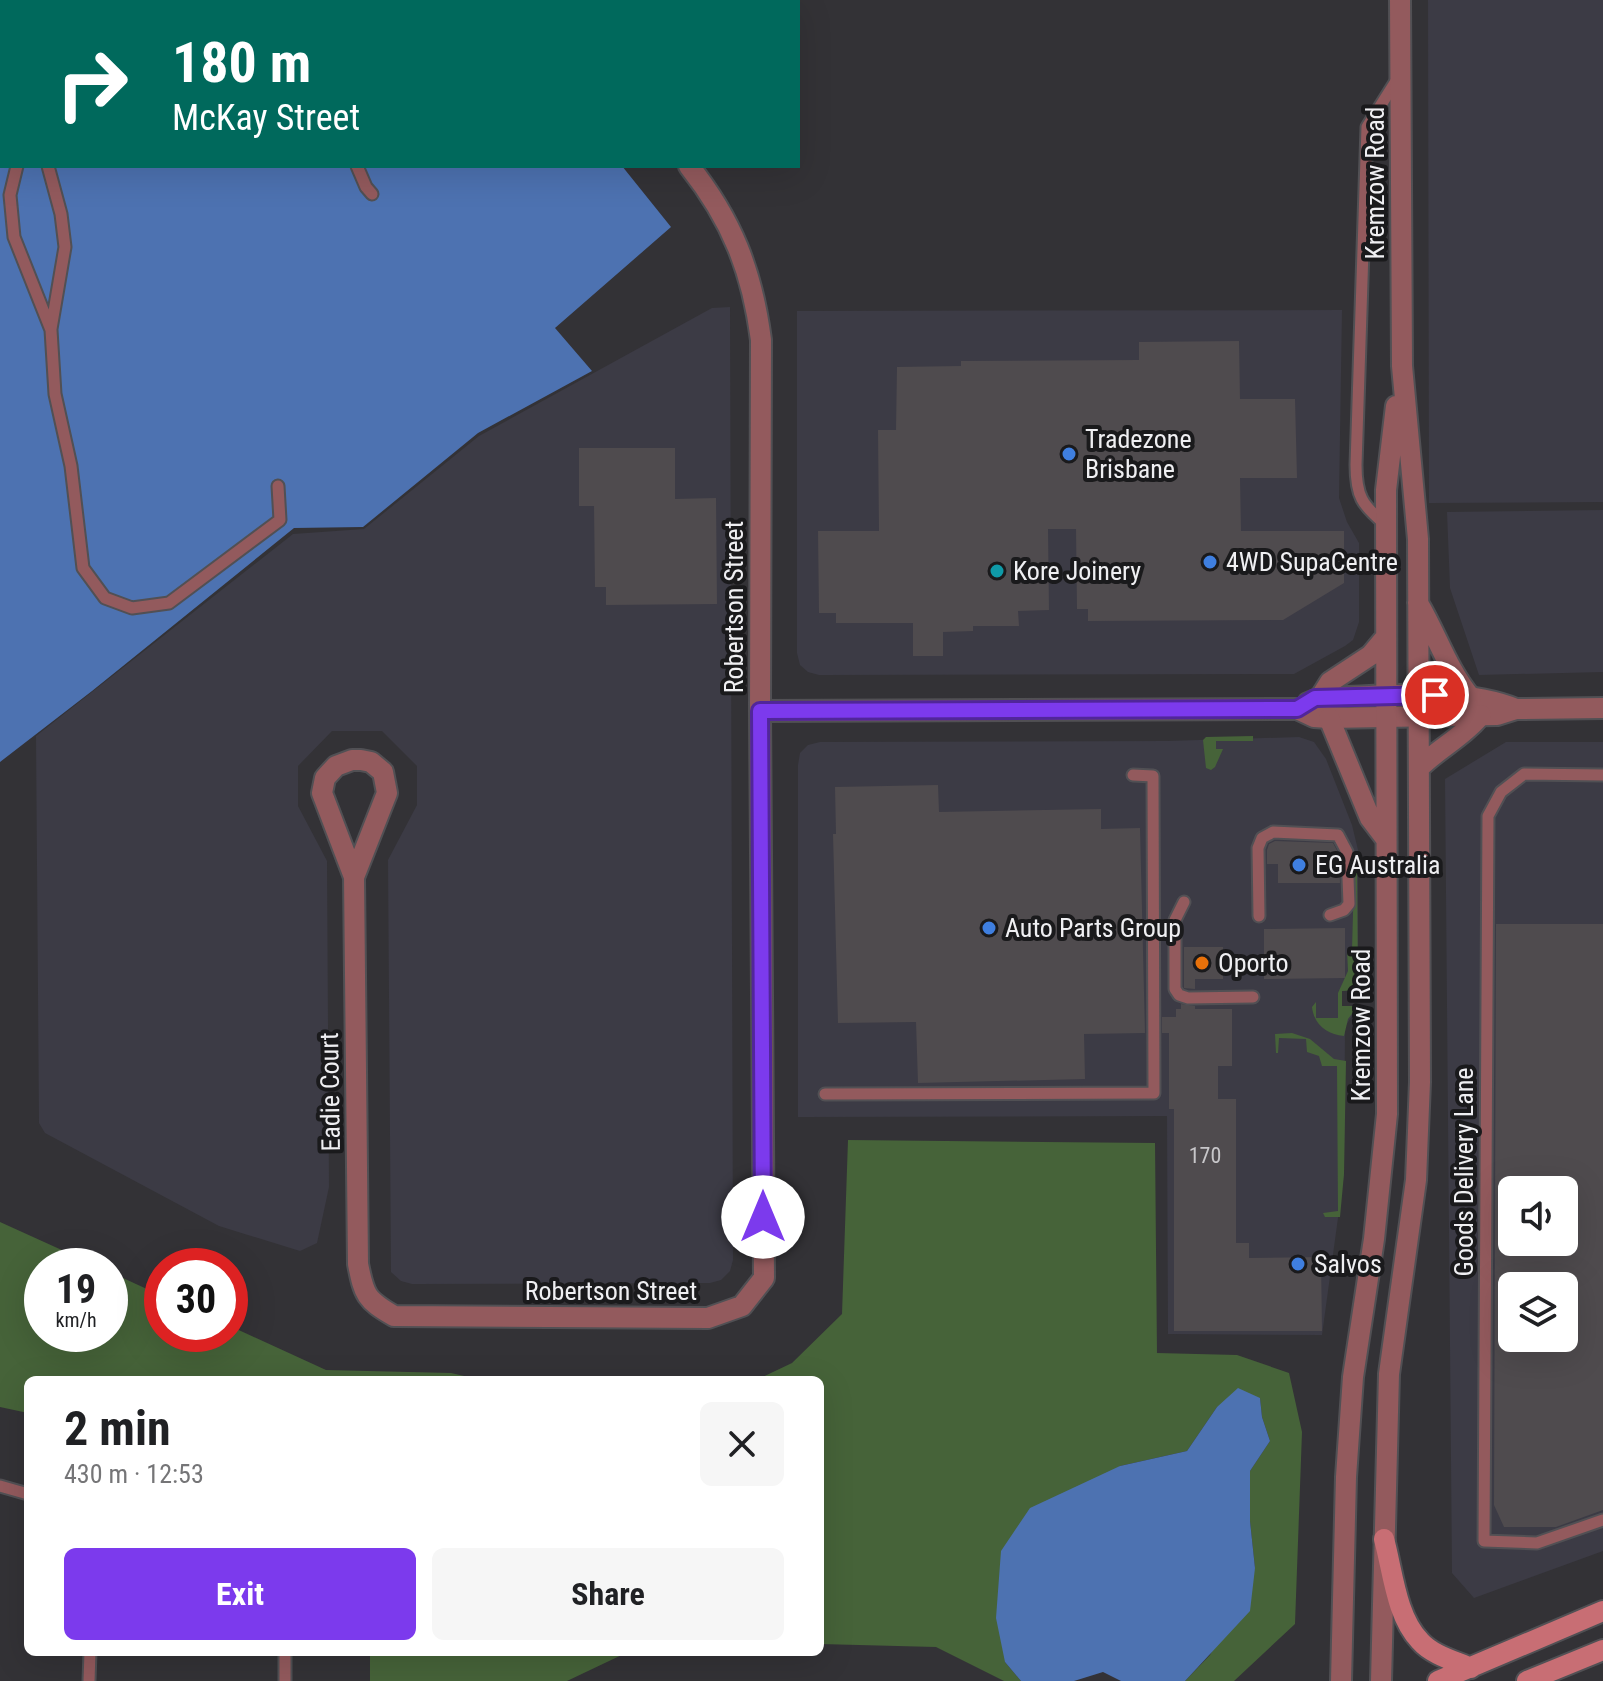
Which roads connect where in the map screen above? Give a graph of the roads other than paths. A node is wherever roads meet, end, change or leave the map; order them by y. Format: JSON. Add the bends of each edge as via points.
{"nodes":[{"id":1,"x":1400,"y":0,"type":"edge"},
{"id":2,"x":1400,"y":74,"type":"junction"},
{"id":3,"x":17,"y":168,"type":"edge"},
{"id":4,"x":49,"y":168,"type":"edge"},
{"id":5,"x":358,"y":168,"type":"edge"},
{"id":6,"x":691,"y":168,"type":"edge"},
{"id":7,"x":372,"y":194,"type":"dead end"},
{"id":8,"x":51,"y":330,"type":"junction"},
{"id":9,"x":1402,"y":366,"type":"junction"},
{"id":10,"x":278,"y":486,"type":"dead end"},
{"id":11,"x":1386,"y":524,"type":"junction"},
{"id":12,"x":1418,"y":603,"type":"junction"},
{"id":13,"x":1386,"y":637,"type":"junction"},
{"id":14,"x":1418,"y":695,"type":"junction"},
{"id":15,"x":1320,"y":698,"type":"junction"},
{"id":16,"x":1385,"y":707,"type":"junction"},
{"id":17,"x":1476,"y":707,"type":"junction"},
{"id":18,"x":1603,"y":708,"type":"edge"},
{"id":19,"x":1297,"y":709,"type":"junction"},
{"id":20,"x":760,"y":711,"type":"junction"},
{"id":21,"x":1419,"y":716,"type":"junction"},
{"id":22,"x":1329,"y":718,"type":"junction"},
{"id":23,"x":1419,"y":768,"type":"junction"},
{"id":24,"x":1133,"y":775,"type":"dead end"},
{"id":25,"x":1603,"y":775,"type":"edge"},
{"id":26,"x":1386,"y":839,"type":"junction"},
{"id":27,"x":354,"y":877,"type":"junction"},
{"id":28,"x":1184,"y":902,"type":"dead end"},
{"id":29,"x":1330,"y":915,"type":"dead end"},
{"id":30,"x":1259,"y":916,"type":"dead end"},
{"id":31,"x":1253,"y":997,"type":"dead end"},
{"id":32,"x":825,"y":1094,"type":"dead end"},
{"id":33,"x":372,"y":1303,"type":"joint"},
{"id":34,"x":0,"y":1486,"type":"edge"},
{"id":35,"x":24,"y":1493,"type":"edge"},
{"id":36,"x":1603,"y":1520,"type":"edge"},
{"id":37,"x":1384,"y":1539,"type":"junction"},
{"id":38,"x":1603,"y":1611,"type":"edge"},
{"id":39,"x":1603,"y":1650,"type":"edge"},
{"id":40,"x":90,"y":1656,"type":"edge"},
{"id":41,"x":285,"y":1656,"type":"edge"},
{"id":42,"x":1569,"y":1664,"type":"junction"},
{"id":43,"x":1471,"y":1668,"type":"junction"},
{"id":44,"x":89,"y":1681,"type":"edge"},
{"id":45,"x":285,"y":1681,"type":"edge"},
{"id":46,"x":1341,"y":1681,"type":"edge"},
{"id":47,"x":1381,"y":1681,"type":"edge"},
{"id":48,"x":1438,"y":1681,"type":"edge"},
{"id":49,"x":1527,"y":1681,"type":"edge"},
{"id":50,"x":1546,"y":1681,"type":"edge"}],
"edges":[{"from":1,"to":2,"type":"street","name":"Kremzow Road"},
{"from":2,"to":9,"type":"street","name":"Kremzow Road"},
{"from":2,"to":11,"type":"lane","via":[[1367,127],[1356,482],[1365,507]]},
{"from":3,"to":8,"type":"lane","via":[[10,195],[14,237]]},
{"from":4,"to":8,"type":"lane","via":[[65,247]]},
{"from":5,"to":7,"type":"lane"},
{"from":6,"to":20,"type":"street","name":"Robertson Street","via":[[735,237],[757,308]]},
{"from":8,"to":10,"type":"lane","via":[[55,394],[71,466],[83,568],[105,598],[132,608],[169,603],[280,520]]},
{"from":9,"to":11,"type":"street","name":"Kremzow Road"},
{"from":9,"to":12,"type":"street","name":"Kremzow Road","via":[[1418,539]]},
{"from":11,"to":13,"type":"street","name":"Kremzow Road"},
{"from":12,"to":14,"type":"street","name":"Kremzow Road"},
{"from":12,"to":17,"type":"street","via":[[1451,671]]},
{"from":13,"to":15,"type":"street","via":[[1371,655],[1330,682]]},
{"from":13,"to":16,"type":"street","name":"Kremzow Road"},
{"from":14,"to":16,"type":"street"},
{"from":14,"to":17,"type":"street"},
{"from":14,"to":21,"type":"street","name":"Kremzow Road"},
{"from":15,"to":16,"type":"street"},
{"from":15,"to":19,"type":"street"},
{"from":16,"to":21,"type":"street"},
{"from":16,"to":22,"type":"street"},
{"from":16,"to":26,"type":"street","name":"Kremzow Road"},
{"from":17,"to":18,"type":"street","via":[[1495,700],[1516,709]]},
{"from":17,"to":21,"type":"street"},
{"from":17,"to":23,"type":"street","via":[[1466,733]]},
{"from":19,"to":20,"type":"street"},
{"from":19,"to":22,"type":"street"},
{"from":20,"to":33,"type":"street","name":"Robertson Street","via":[[764,1278],[742,1306],[708,1318],[394,1316]]},
{"from":21,"to":23,"type":"street","name":"Kremzow Road"},
{"from":22,"to":26,"type":"street","via":[[1370,818]]},
{"from":23,"to":37,"type":"street","name":"Kremzow Road","via":[[1416,1180],[1389,1374]]},
{"from":24,"to":32,"type":"lane","via":[[1153,776],[1154,1093]]},
{"from":25,"to":36,"type":"lane","name":"Goods Delivery Lane","via":[[1524,774],[1501,792],[1488,816],[1484,1541],[1537,1543]]},
{"from":26,"to":46,"type":"street","name":"Kremzow Road","via":[[1387,1114],[1352,1392]]},
{"from":27,"to":27,"type":"street","name":"Eadie Court","via":[[322,793],[325,778],[336,766],[361,760],[383,772],[387,793]]},
{"from":27,"to":33,"type":"street","name":"Eadie Court","via":[[358,1264],[363,1291]]},
{"from":28,"to":31,"type":"lane","via":[[1175,920],[1179,995]]},
{"from":29,"to":30,"type":"lane","via":[[1349,904],[1342,839],[1334,833],[1273,832],[1258,848]]},
{"from":34,"to":35,"type":"lane"},
{"from":37,"to":43,"type":"main road","via":[[1403,1614],[1420,1641]]},
{"from":37,"to":47,"type":"street","name":"Kremzow Road"},
{"from":38,"to":43,"type":"main road"},
{"from":39,"to":42,"type":"main road"},
{"from":40,"to":44,"type":"lane"},
{"from":41,"to":45,"type":"lane"},
{"from":42,"to":49,"type":"main road"},
{"from":42,"to":50,"type":"main road"},
{"from":43,"to":48,"type":"main road"}]}
